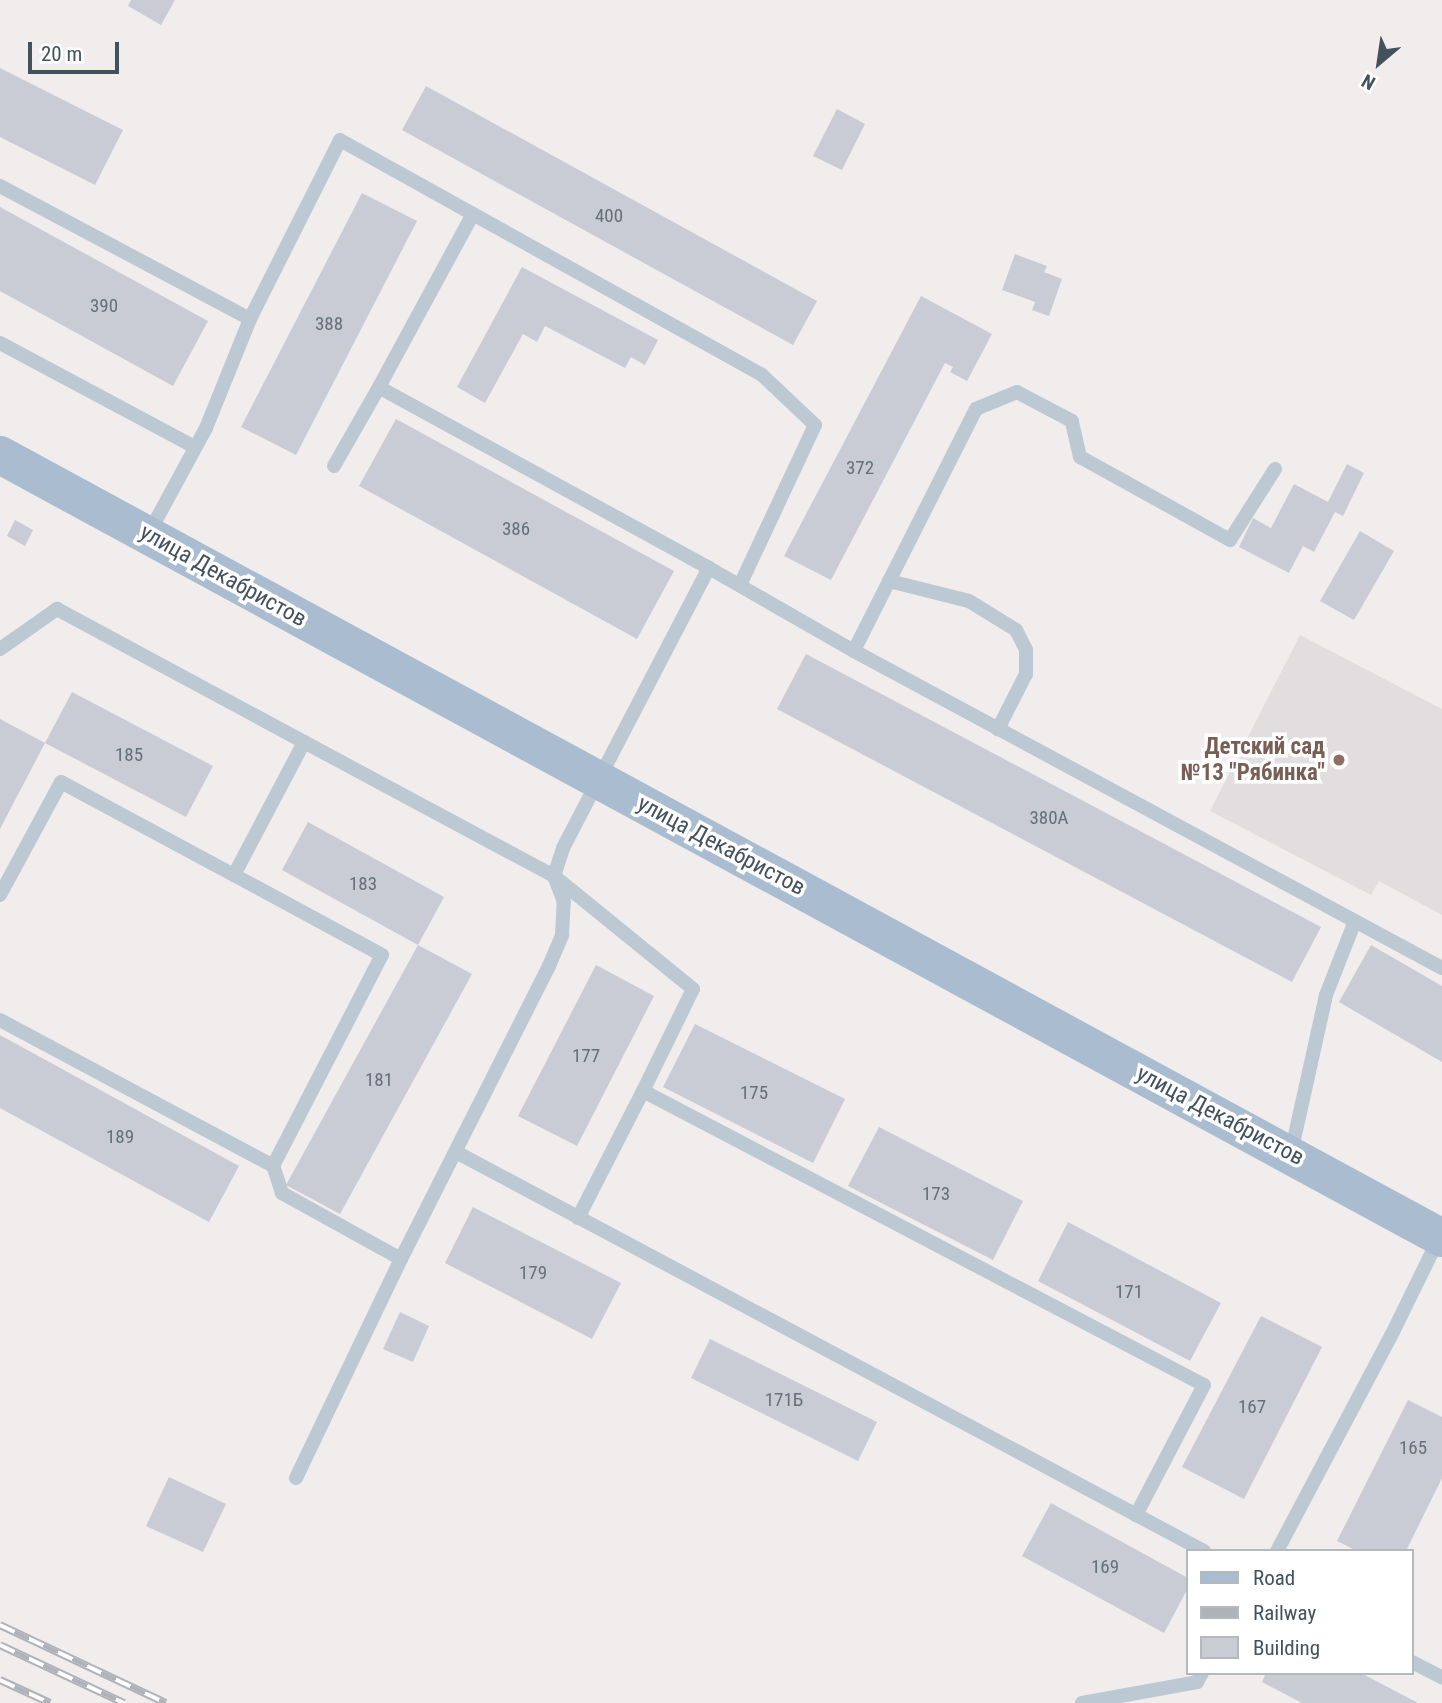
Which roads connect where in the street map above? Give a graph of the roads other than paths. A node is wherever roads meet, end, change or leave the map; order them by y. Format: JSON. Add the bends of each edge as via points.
{"nodes":[{"id":1,"x":0,"y":186,"type":"edge"},
{"id":2,"x":472,"y":216,"type":"junction"},
{"id":3,"x":250,"y":320,"type":"junction"},
{"id":4,"x":0,"y":343,"type":"edge"},
{"id":5,"x":379,"y":387,"type":"junction"},
{"id":6,"x":195,"y":447,"type":"junction"},
{"id":7,"x":0,"y":455,"type":"edge"},
{"id":8,"x":334,"y":466,"type":"dead end"},
{"id":9,"x":1275,"y":469,"type":"dead end"},
{"id":10,"x":148,"y":535,"type":"junction"},
{"id":11,"x":709,"y":568,"type":"junction"},
{"id":12,"x":889,"y":581,"type":"junction"},
{"id":13,"x":740,"y":585,"type":"junction"},
{"id":14,"x":0,"y":649,"type":"edge"},
{"id":15,"x":854,"y":651,"type":"junction"},
{"id":16,"x":998,"y":729,"type":"junction"},
{"id":17,"x":304,"y":742,"type":"junction"},
{"id":18,"x":600,"y":780,"type":"junction"},
{"id":19,"x":234,"y":874,"type":"junction"},
{"id":20,"x":554,"y":876,"type":"junction"},
{"id":21,"x":0,"y":895,"type":"edge"},
{"id":22,"x":1355,"y":921,"type":"junction"},
{"id":23,"x":1442,"y":968,"type":"edge"},
{"id":24,"x":0,"y":1020,"type":"edge"},
{"id":25,"x":643,"y":1091,"type":"junction"},
{"id":26,"x":456,"y":1152,"type":"junction"},
{"id":27,"x":1291,"y":1155,"type":"junction"},
{"id":28,"x":273,"y":1166,"type":"junction"},
{"id":29,"x":578,"y":1218,"type":"junction"},
{"id":30,"x":1441,"y":1237,"type":"edge"},
{"id":31,"x":401,"y":1259,"type":"junction"},
{"id":32,"x":296,"y":1478,"type":"dead end"},
{"id":33,"x":1136,"y":1515,"type":"junction"},
{"id":34,"x":1200,"y":1549,"type":"edge"},
{"id":35,"x":1278,"y":1549,"type":"edge"},
{"id":36,"x":1414,"y":1663,"type":"edge"},
{"id":37,"x":1201,"y":1675,"type":"edge"},
{"id":38,"x":1442,"y":1677,"type":"edge"},
{"id":39,"x":1082,"y":1703,"type":"edge"}],
"edges":[{"from":1,"to":3,"type":"lane"},
{"from":2,"to":3,"type":"lane","via":[[340,140]]},
{"from":2,"to":5,"type":"lane"},
{"from":2,"to":13,"type":"lane","via":[[761,375],[815,425]]},
{"from":3,"to":6,"type":"lane"},
{"from":4,"to":6,"type":"lane"},
{"from":5,"to":8,"type":"lane"},
{"from":5,"to":11,"type":"lane"},
{"from":6,"to":10,"type":"lane"},
{"from":7,"to":10,"type":"main road","name":"улица Декабристов"},
{"from":9,"to":12,"type":"lane","via":[[1230,540],[1080,457],[1072,421],[1017,392],[976,409]]},
{"from":10,"to":18,"type":"main road","name":"улица Декабристов"},
{"from":11,"to":13,"type":"lane"},
{"from":11,"to":18,"type":"lane"},
{"from":12,"to":15,"type":"lane"},
{"from":12,"to":16,"type":"lane","via":[[969,601],[1016,630],[1026,650],[1026,674]]},
{"from":13,"to":15,"type":"lane"},
{"from":14,"to":17,"type":"lane","via":[[57,609]]},
{"from":15,"to":16,"type":"lane"},
{"from":16,"to":22,"type":"lane"},
{"from":17,"to":19,"type":"lane"},
{"from":17,"to":20,"type":"lane"},
{"from":18,"to":20,"type":"lane","via":[[563,848]]},
{"from":18,"to":27,"type":"main road","name":"улица Декабристов"},
{"from":19,"to":21,"type":"lane","via":[[61,782]]},
{"from":19,"to":28,"type":"lane","via":[[382,955]]},
{"from":20,"to":25,"type":"lane","via":[[693,989]]},
{"from":20,"to":26,"type":"lane","via":[[564,902],[562,936]]},
{"from":22,"to":23,"type":"lane"},
{"from":22,"to":27,"type":"lane","via":[[1326,995]]},
{"from":24,"to":28,"type":"lane"},
{"from":25,"to":29,"type":"lane"},
{"from":25,"to":33,"type":"lane","via":[[1204,1385]]},
{"from":26,"to":29,"type":"lane"},
{"from":26,"to":31,"type":"lane"},
{"from":27,"to":30,"type":"main road","name":"улица Декабристов"},
{"from":28,"to":31,"type":"lane","via":[[282,1192]]},
{"from":29,"to":33,"type":"lane"},
{"from":30,"to":35,"type":"lane"},
{"from":31,"to":32,"type":"lane"},
{"from":33,"to":34,"type":"lane"},
{"from":36,"to":38,"type":"lane"},
{"from":37,"to":39,"type":"lane","via":[[1197,1682]]}]}
